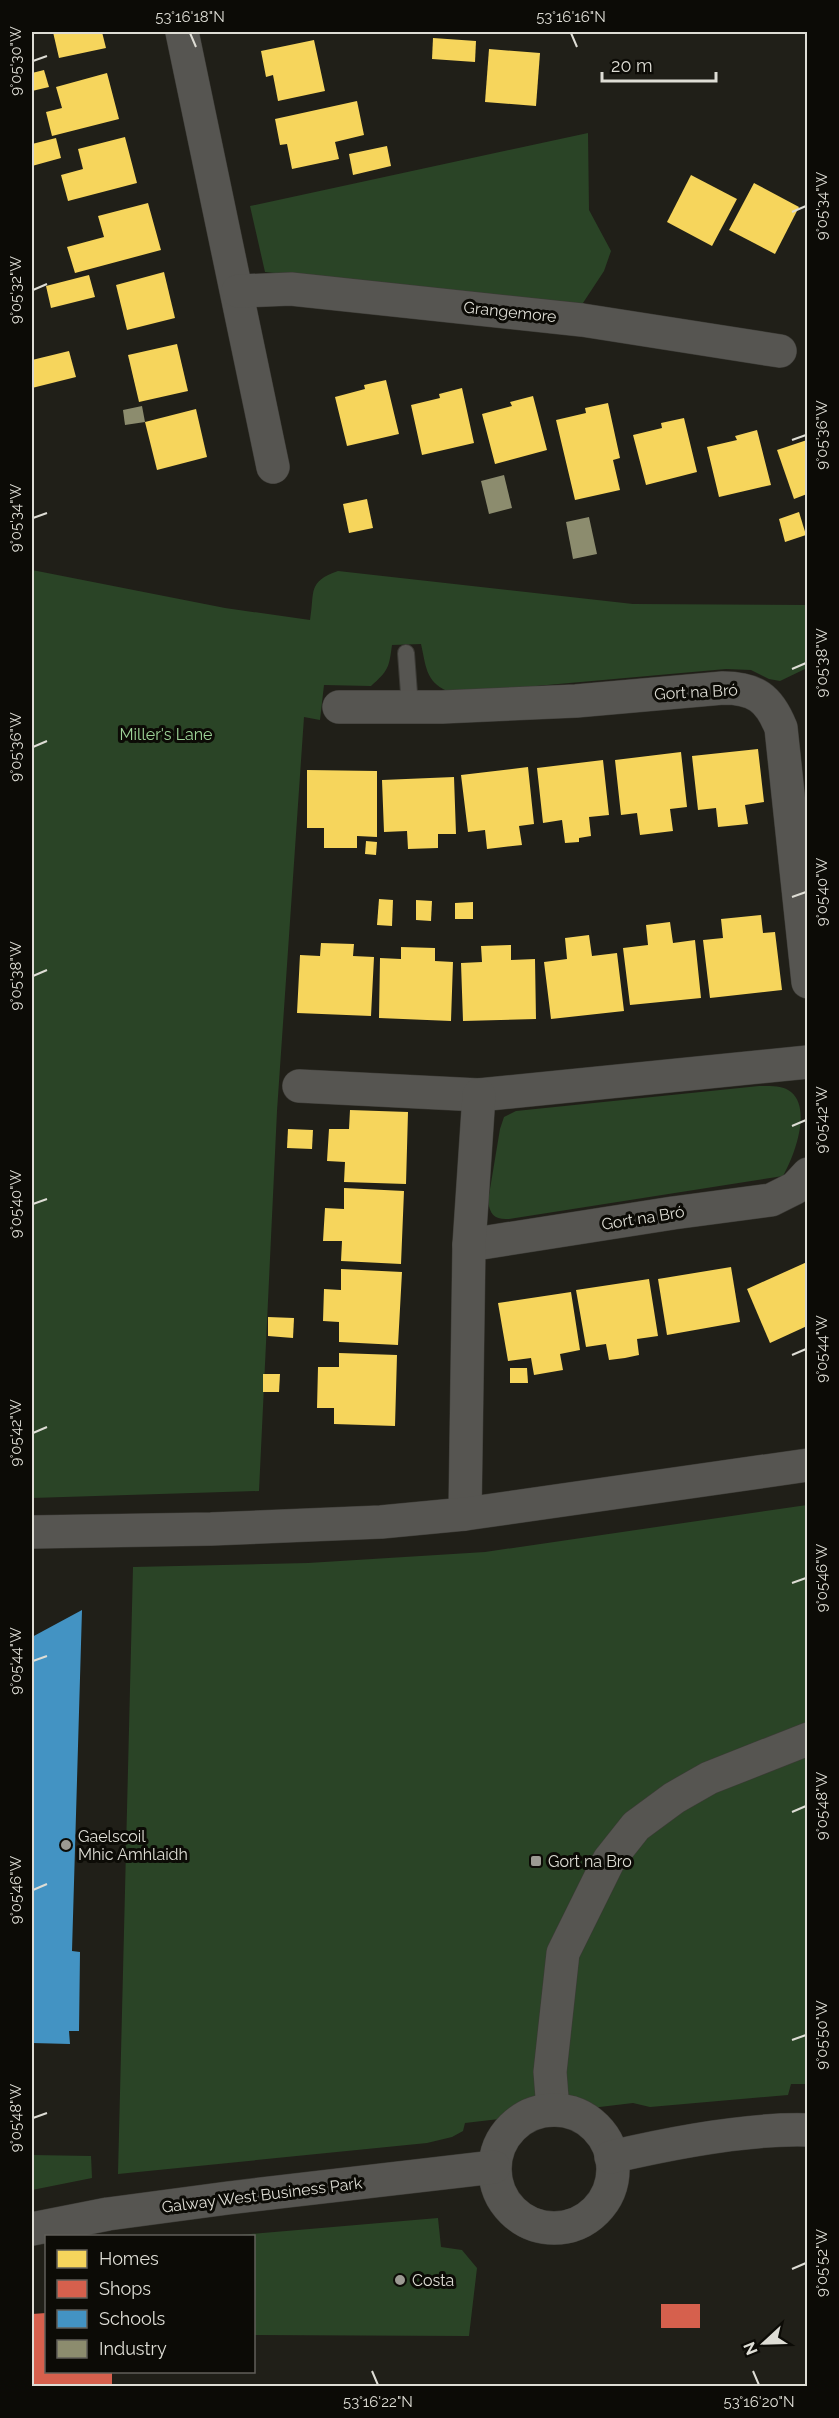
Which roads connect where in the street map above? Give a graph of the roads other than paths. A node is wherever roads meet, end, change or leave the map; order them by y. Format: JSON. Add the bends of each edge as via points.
{"nodes":[{"id":1,"x":183,"y":32,"type":"edge"},
{"id":2,"x":238,"y":291,"type":"junction"},
{"id":3,"x":780,"y":351,"type":"dead end"},
{"id":4,"x":273,"y":467,"type":"dead end"},
{"id":5,"x":406,"y":654,"type":"dead end"},
{"id":6,"x":339,"y":707,"type":"dead end"},
{"id":7,"x":410,"y":707,"type":"junction"},
{"id":8,"x":807,"y":982,"type":"edge"},
{"id":9,"x":807,"y":1062,"type":"edge"},
{"id":10,"x":299,"y":1086,"type":"dead end"},
{"id":11,"x":479,"y":1095,"type":"junction"},
{"id":12,"x":807,"y":1174,"type":"edge"},
{"id":13,"x":469,"y":1245,"type":"junction"},
{"id":14,"x":807,"y":1465,"type":"edge"},
{"id":15,"x":465,"y":1514,"type":"junction"},
{"id":16,"x":32,"y":1532,"type":"edge"},
{"id":17,"x":807,"y":1739,"type":"edge"},
{"id":18,"x":553,"y":2110,"type":"junction"},
{"id":19,"x":807,"y":2130,"type":"edge"},
{"id":20,"x":612,"y":2157,"type":"junction"},
{"id":21,"x":494,"y":2167,"type":"junction"},
{"id":22,"x":32,"y":2229,"type":"edge"}],
"edges":[{"from":1,"to":2,"type":"street"},
{"from":2,"to":3,"type":"street","name":"Grangemore","via":[[291,289],[582,320]]},
{"from":2,"to":4,"type":"street"},
{"from":5,"to":7,"type":"lane"},
{"from":6,"to":7,"type":"street","name":"Gort na Bró"},
{"from":7,"to":8,"type":"street","name":"Gort na Bró","via":[[576,701],[723,688],[740,688],[761,697],[781,728]]},
{"from":9,"to":11,"type":"street"},
{"from":10,"to":11,"type":"street"},
{"from":11,"to":13,"type":"street"},
{"from":12,"to":13,"type":"street","name":"Gort na Bró","via":[[795,1188],[771,1200]]},
{"from":13,"to":15,"type":"street"},
{"from":14,"to":15,"type":"street"},
{"from":15,"to":16,"type":"street","via":[[371,1523]]},
{"from":17,"to":18,"type":"street","via":[[709,1778],[674,1798],[636,1826],[609,1860],[563,1953],[550,2072]]},
{"from":18,"to":20,"type":"street","via":[[569,2111],[597,2128]]},
{"from":18,"to":21,"type":"street","via":[[524,2117],[512,2127],[497,2152]]},
{"from":19,"to":20,"type":"street","via":[[783,2129],[662,2145]]},
{"from":20,"to":21,"type":"street","via":[[607,2195],[596,2211],[562,2228],[542,2227],[512,2210],[502,2198]]},
{"from":21,"to":22,"type":"street","name":"Galway West Business Park","via":[[108,2214]]}]}
